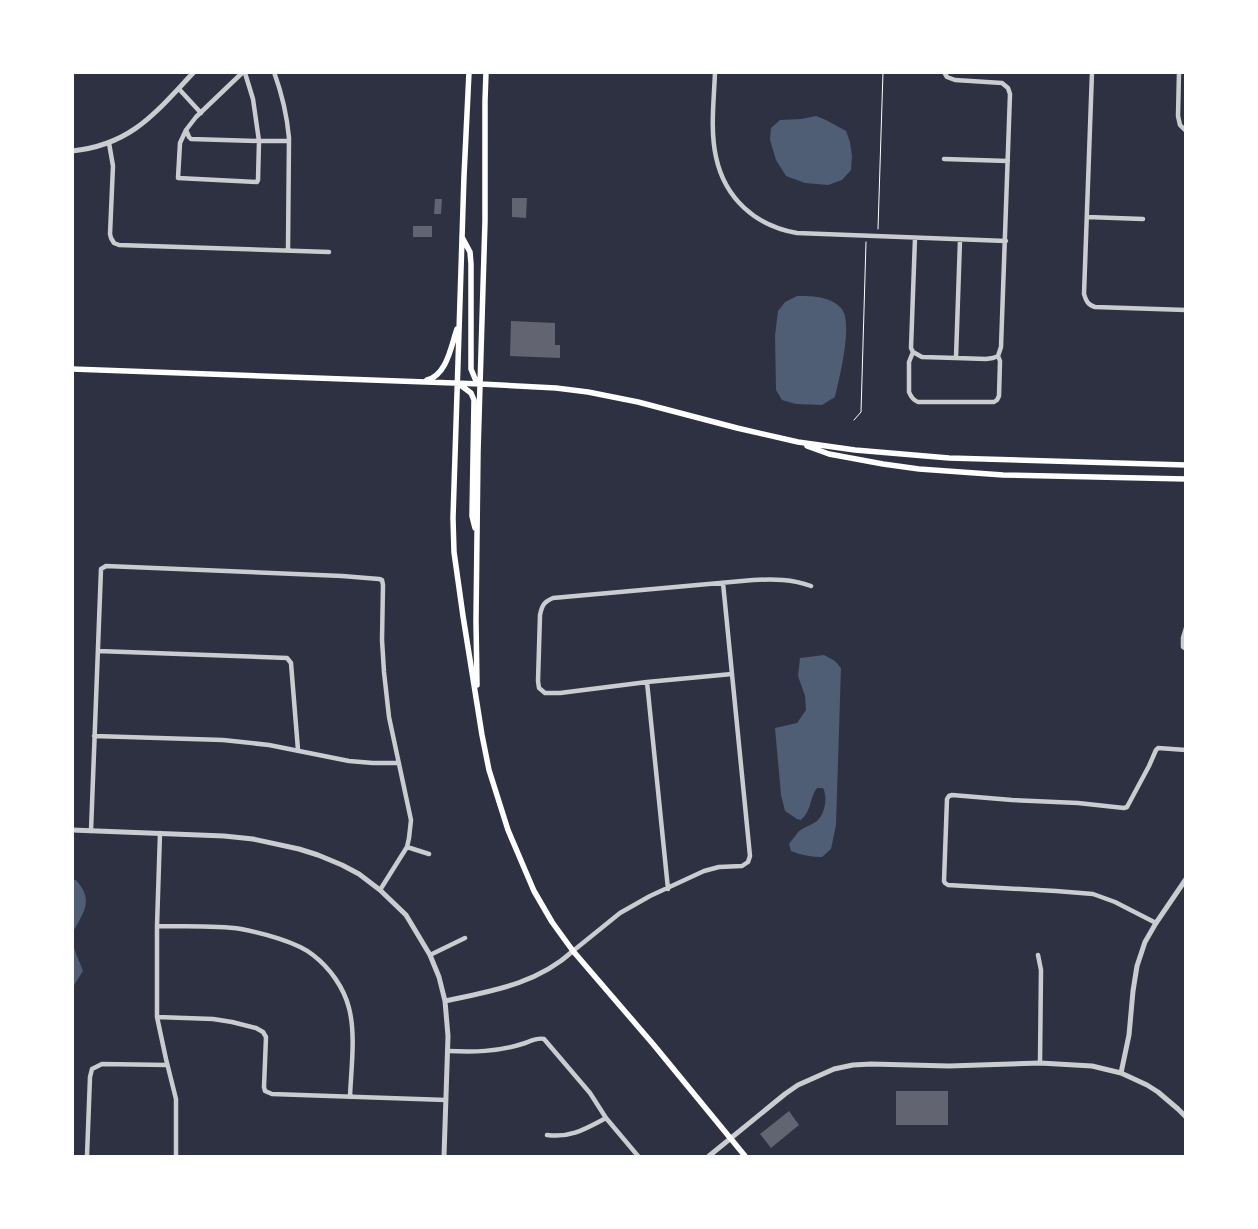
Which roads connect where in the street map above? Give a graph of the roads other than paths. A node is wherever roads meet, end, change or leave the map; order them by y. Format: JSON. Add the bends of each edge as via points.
{"nodes":[{"id":1,"x":194,"y":72,"type":"edge"},
{"id":2,"x":274,"y":72,"type":"edge"},
{"id":3,"x":470,"y":72,"type":"edge"},
{"id":4,"x":486,"y":72,"type":"edge"},
{"id":5,"x":715,"y":72,"type":"edge"},
{"id":6,"x":1092,"y":72,"type":"edge"},
{"id":7,"x":1179,"y":72,"type":"edge"},
{"id":8,"x":944,"y":74,"type":"edge"},
{"id":9,"x":179,"y":89,"type":"junction"},
{"id":10,"x":201,"y":112,"type":"junction"},
{"id":11,"x":1183,"y":129,"type":"edge"},
{"id":12,"x":186,"y":130,"type":"junction"},
{"id":13,"x":259,"y":141,"type":"junction"},
{"id":14,"x":289,"y":141,"type":"junction"},
{"id":15,"x":109,"y":143,"type":"junction"},
{"id":16,"x":72,"y":150,"type":"edge"},
{"id":17,"x":944,"y":159,"type":"dead end"},
{"id":18,"x":1008,"y":161,"type":"junction"},
{"id":19,"x":1087,"y":217,"type":"junction"},
{"id":20,"x":1143,"y":219,"type":"dead end"},
{"id":21,"x":462,"y":237,"type":"junction"},
{"id":22,"x":915,"y":238,"type":"junction"},
{"id":23,"x":960,"y":240,"type":"junction"},
{"id":24,"x":1006,"y":241,"type":"junction"},
{"id":25,"x":288,"y":250,"type":"junction"},
{"id":26,"x":329,"y":252,"type":"dead end"},
{"id":27,"x":1186,"y":310,"type":"edge"},
{"id":28,"x":460,"y":319,"type":"junction"},
{"id":29,"x":913,"y":352,"type":"junction"},
{"id":30,"x":998,"y":356,"type":"junction"},
{"id":31,"x":956,"y":358,"type":"junction"},
{"id":32,"x":72,"y":369,"type":"edge"},
{"id":33,"x":419,"y":382,"type":"junction"},
{"id":34,"x":457,"y":383,"type":"junction"},
{"id":35,"x":481,"y":384,"type":"junction"},
{"id":36,"x":798,"y":442,"type":"junction"},
{"id":37,"x":1186,"y":465,"type":"edge"},
{"id":38,"x":1186,"y":479,"type":"edge"},
{"id":39,"x":477,"y":537,"type":"junction"},
{"id":40,"x":723,"y":583,"type":"junction"},
{"id":41,"x":811,"y":586,"type":"dead end"},
{"id":42,"x":1186,"y":628,"type":"edge"},
{"id":43,"x":1186,"y":649,"type":"edge"},
{"id":44,"x":98,"y":651,"type":"junction"},
{"id":45,"x":732,"y":674,"type":"junction"},
{"id":46,"x":647,"y":682,"type":"junction"},
{"id":47,"x":478,"y":705,"type":"junction"},
{"id":48,"x":94,"y":736,"type":"junction"},
{"id":49,"x":298,"y":750,"type":"junction"},
{"id":50,"x":1186,"y":750,"type":"edge"},
{"id":51,"x":399,"y":763,"type":"junction"},
{"id":52,"x":72,"y":830,"type":"edge"},
{"id":53,"x":91,"y":831,"type":"junction"},
{"id":54,"x":160,"y":833,"type":"junction"},
{"id":55,"x":406,"y":847,"type":"junction"},
{"id":56,"x":429,"y":854,"type":"dead end"},
{"id":57,"x":1186,"y":879,"type":"edge"},
{"id":58,"x":668,"y":889,"type":"junction"},
{"id":59,"x":380,"y":890,"type":"junction"},
{"id":60,"x":1156,"y":923,"type":"junction"},
{"id":61,"x":157,"y":926,"type":"junction"},
{"id":62,"x":465,"y":938,"type":"dead end"},
{"id":63,"x":573,"y":950,"type":"junction"},
{"id":64,"x":430,"y":955,"type":"junction"},
{"id":65,"x":1038,"y":955,"type":"dead end"},
{"id":66,"x":445,"y":1001,"type":"junction"},
{"id":67,"x":157,"y":1017,"type":"junction"},
{"id":68,"x":448,"y":1051,"type":"junction"},
{"id":69,"x":1040,"y":1063,"type":"junction"},
{"id":70,"x":167,"y":1065,"type":"junction"},
{"id":71,"x":1121,"y":1073,"type":"junction"},
{"id":72,"x":350,"y":1096,"type":"junction"},
{"id":73,"x":446,"y":1100,"type":"junction"},
{"id":74,"x":606,"y":1118,"type":"junction"},
{"id":75,"x":1186,"y":1118,"type":"edge"},
{"id":76,"x":546,"y":1135,"type":"dead end"},
{"id":77,"x":730,"y":1139,"type":"junction"},
{"id":78,"x":87,"y":1156,"type":"edge"},
{"id":79,"x":176,"y":1156,"type":"edge"},
{"id":80,"x":444,"y":1156,"type":"edge"},
{"id":81,"x":638,"y":1156,"type":"edge"},
{"id":82,"x":709,"y":1156,"type":"edge"},
{"id":83,"x":745,"y":1156,"type":"edge"}],
"edges":[{"from":1,"to":9,"type":"street"},
{"from":2,"to":14,"type":"street","via":[[288,122]]},
{"from":3,"to":21,"type":"main road"},
{"from":4,"to":35,"type":"main road"},
{"from":5,"to":22,"type":"street","via":[[715,156],[724,181],[746,210],[769,225],[797,233]]},
{"from":6,"to":19,"type":"street"},
{"from":7,"to":11,"type":"street","via":[[1178,116]]},
{"from":8,"to":18,"type":"street","via":[[955,80],[998,82],[1008,88],[1011,98]]},
{"from":9,"to":10,"type":"street"},
{"from":9,"to":15,"type":"street","via":[[143,124]]},
{"from":10,"to":12,"type":"street"},
{"from":10,"to":13,"type":"street","via":[[245,73]]},
{"from":12,"to":13,"type":"street","via":[[191,139]]},
{"from":12,"to":13,"type":"street","via":[[180,142],[178,178],[257,182]]},
{"from":13,"to":14,"type":"street"},
{"from":14,"to":25,"type":"street"},
{"from":15,"to":16,"type":"street"},
{"from":15,"to":25,"type":"street","via":[[112,162],[110,234],[114,243]]},
{"from":17,"to":18,"type":"street"},
{"from":18,"to":24,"type":"street"},
{"from":19,"to":20,"type":"street"},
{"from":19,"to":27,"type":"street","via":[[1084,294],[1088,304],[1095,307]]},
{"from":21,"to":28,"type":"main road"},
{"from":21,"to":35,"type":"main road","via":[[472,264],[470,369]]},
{"from":22,"to":23,"type":"street"},
{"from":22,"to":29,"type":"street"},
{"from":23,"to":24,"type":"street"},
{"from":23,"to":31,"type":"street"},
{"from":24,"to":30,"type":"street"},
{"from":25,"to":26,"type":"street"},
{"from":28,"to":33,"type":"main road","via":[[438,374]]},
{"from":28,"to":34,"type":"main road"},
{"from":29,"to":30,"type":"street","via":[[909,362],[909,392],[918,402],[997,400],[1000,390]]},
{"from":29,"to":31,"type":"street","via":[[922,357]]},
{"from":30,"to":31,"type":"street"},
{"from":32,"to":33,"type":"main road"},
{"from":33,"to":34,"type":"main road"},
{"from":34,"to":35,"type":"main road"},
{"from":34,"to":39,"type":"main road","via":[[471,393],[474,400],[472,516]]},
{"from":34,"to":47,"type":"main road","via":[[454,552]]},
{"from":35,"to":36,"type":"main road","via":[[595,393]]},
{"from":35,"to":39,"type":"main road"},
{"from":36,"to":37,"type":"main road","via":[[949,458]]},
{"from":36,"to":38,"type":"main road","via":[[829,454],[919,469],[1004,475]]},
{"from":39,"to":47,"type":"main road"},
{"from":40,"to":41,"type":"street","via":[[784,580]]},
{"from":40,"to":45,"type":"street"},
{"from":40,"to":46,"type":"street","via":[[553,598],[541,607],[538,681],[539,688],[545,693]]},
{"from":42,"to":43,"type":"street","via":[[1183,647]]},
{"from":44,"to":48,"type":"street"},
{"from":44,"to":49,"type":"street","via":[[287,658],[291,663]]},
{"from":44,"to":51,"type":"street","via":[[101,569],[106,566],[382,580],[384,672]]},
{"from":45,"to":46,"type":"street"},
{"from":45,"to":58,"type":"street","via":[[750,856],[742,866],[719,867]]},
{"from":46,"to":58,"type":"street"},
{"from":47,"to":63,"type":"main road","via":[[489,770],[508,830],[534,890]]},
{"from":48,"to":49,"type":"street","via":[[223,740]]},
{"from":48,"to":53,"type":"street"},
{"from":49,"to":51,"type":"street","via":[[349,760]]},
{"from":50,"to":60,"type":"street","via":[[1158,748],[1124,808],[952,795],[947,799],[944,881],[948,885],[1093,894]]},
{"from":51,"to":55,"type":"street","via":[[411,820]]},
{"from":52,"to":53,"type":"street"},
{"from":53,"to":54,"type":"street"},
{"from":54,"to":59,"type":"street","via":[[239,837],[299,849],[342,865]]},
{"from":54,"to":61,"type":"street"},
{"from":55,"to":56,"type":"street"},
{"from":55,"to":59,"type":"street"},
{"from":57,"to":60,"type":"street"},
{"from":58,"to":63,"type":"street","via":[[620,913]]},
{"from":59,"to":64,"type":"street","via":[[406,916]]},
{"from":60,"to":71,"type":"street","via":[[1137,966]]},
{"from":61,"to":67,"type":"street"},
{"from":61,"to":72,"type":"street","via":[[241,930],[271,937],[313,954],[342,989],[349,1008],[352,1024]]},
{"from":62,"to":64,"type":"street"},
{"from":63,"to":66,"type":"street","via":[[539,975],[515,985]]},
{"from":63,"to":77,"type":"main road"},
{"from":64,"to":66,"type":"street"},
{"from":65,"to":69,"type":"street","via":[[1041,970]]},
{"from":66,"to":68,"type":"street"},
{"from":67,"to":70,"type":"street"},
{"from":67,"to":72,"type":"street","via":[[214,1020],[263,1032],[266,1037],[264,1082],[266,1091],[272,1094]]},
{"from":68,"to":73,"type":"street"},
{"from":68,"to":74,"type":"street","via":[[496,1050],[544,1039]]},
{"from":69,"to":71,"type":"street","via":[[1092,1066]]},
{"from":69,"to":77,"type":"street","via":[[871,1064],[834,1069],[798,1085]]},
{"from":70,"to":78,"type":"street","via":[[102,1064],[92,1069]]},
{"from":70,"to":79,"type":"street","via":[[176,1099]]},
{"from":71,"to":75,"type":"street","via":[[1158,1092]]},
{"from":72,"to":73,"type":"street"},
{"from":73,"to":80,"type":"street"},
{"from":74,"to":76,"type":"street","via":[[571,1135]]},
{"from":74,"to":81,"type":"street"},
{"from":77,"to":82,"type":"street"},
{"from":77,"to":83,"type":"main road"}]}
